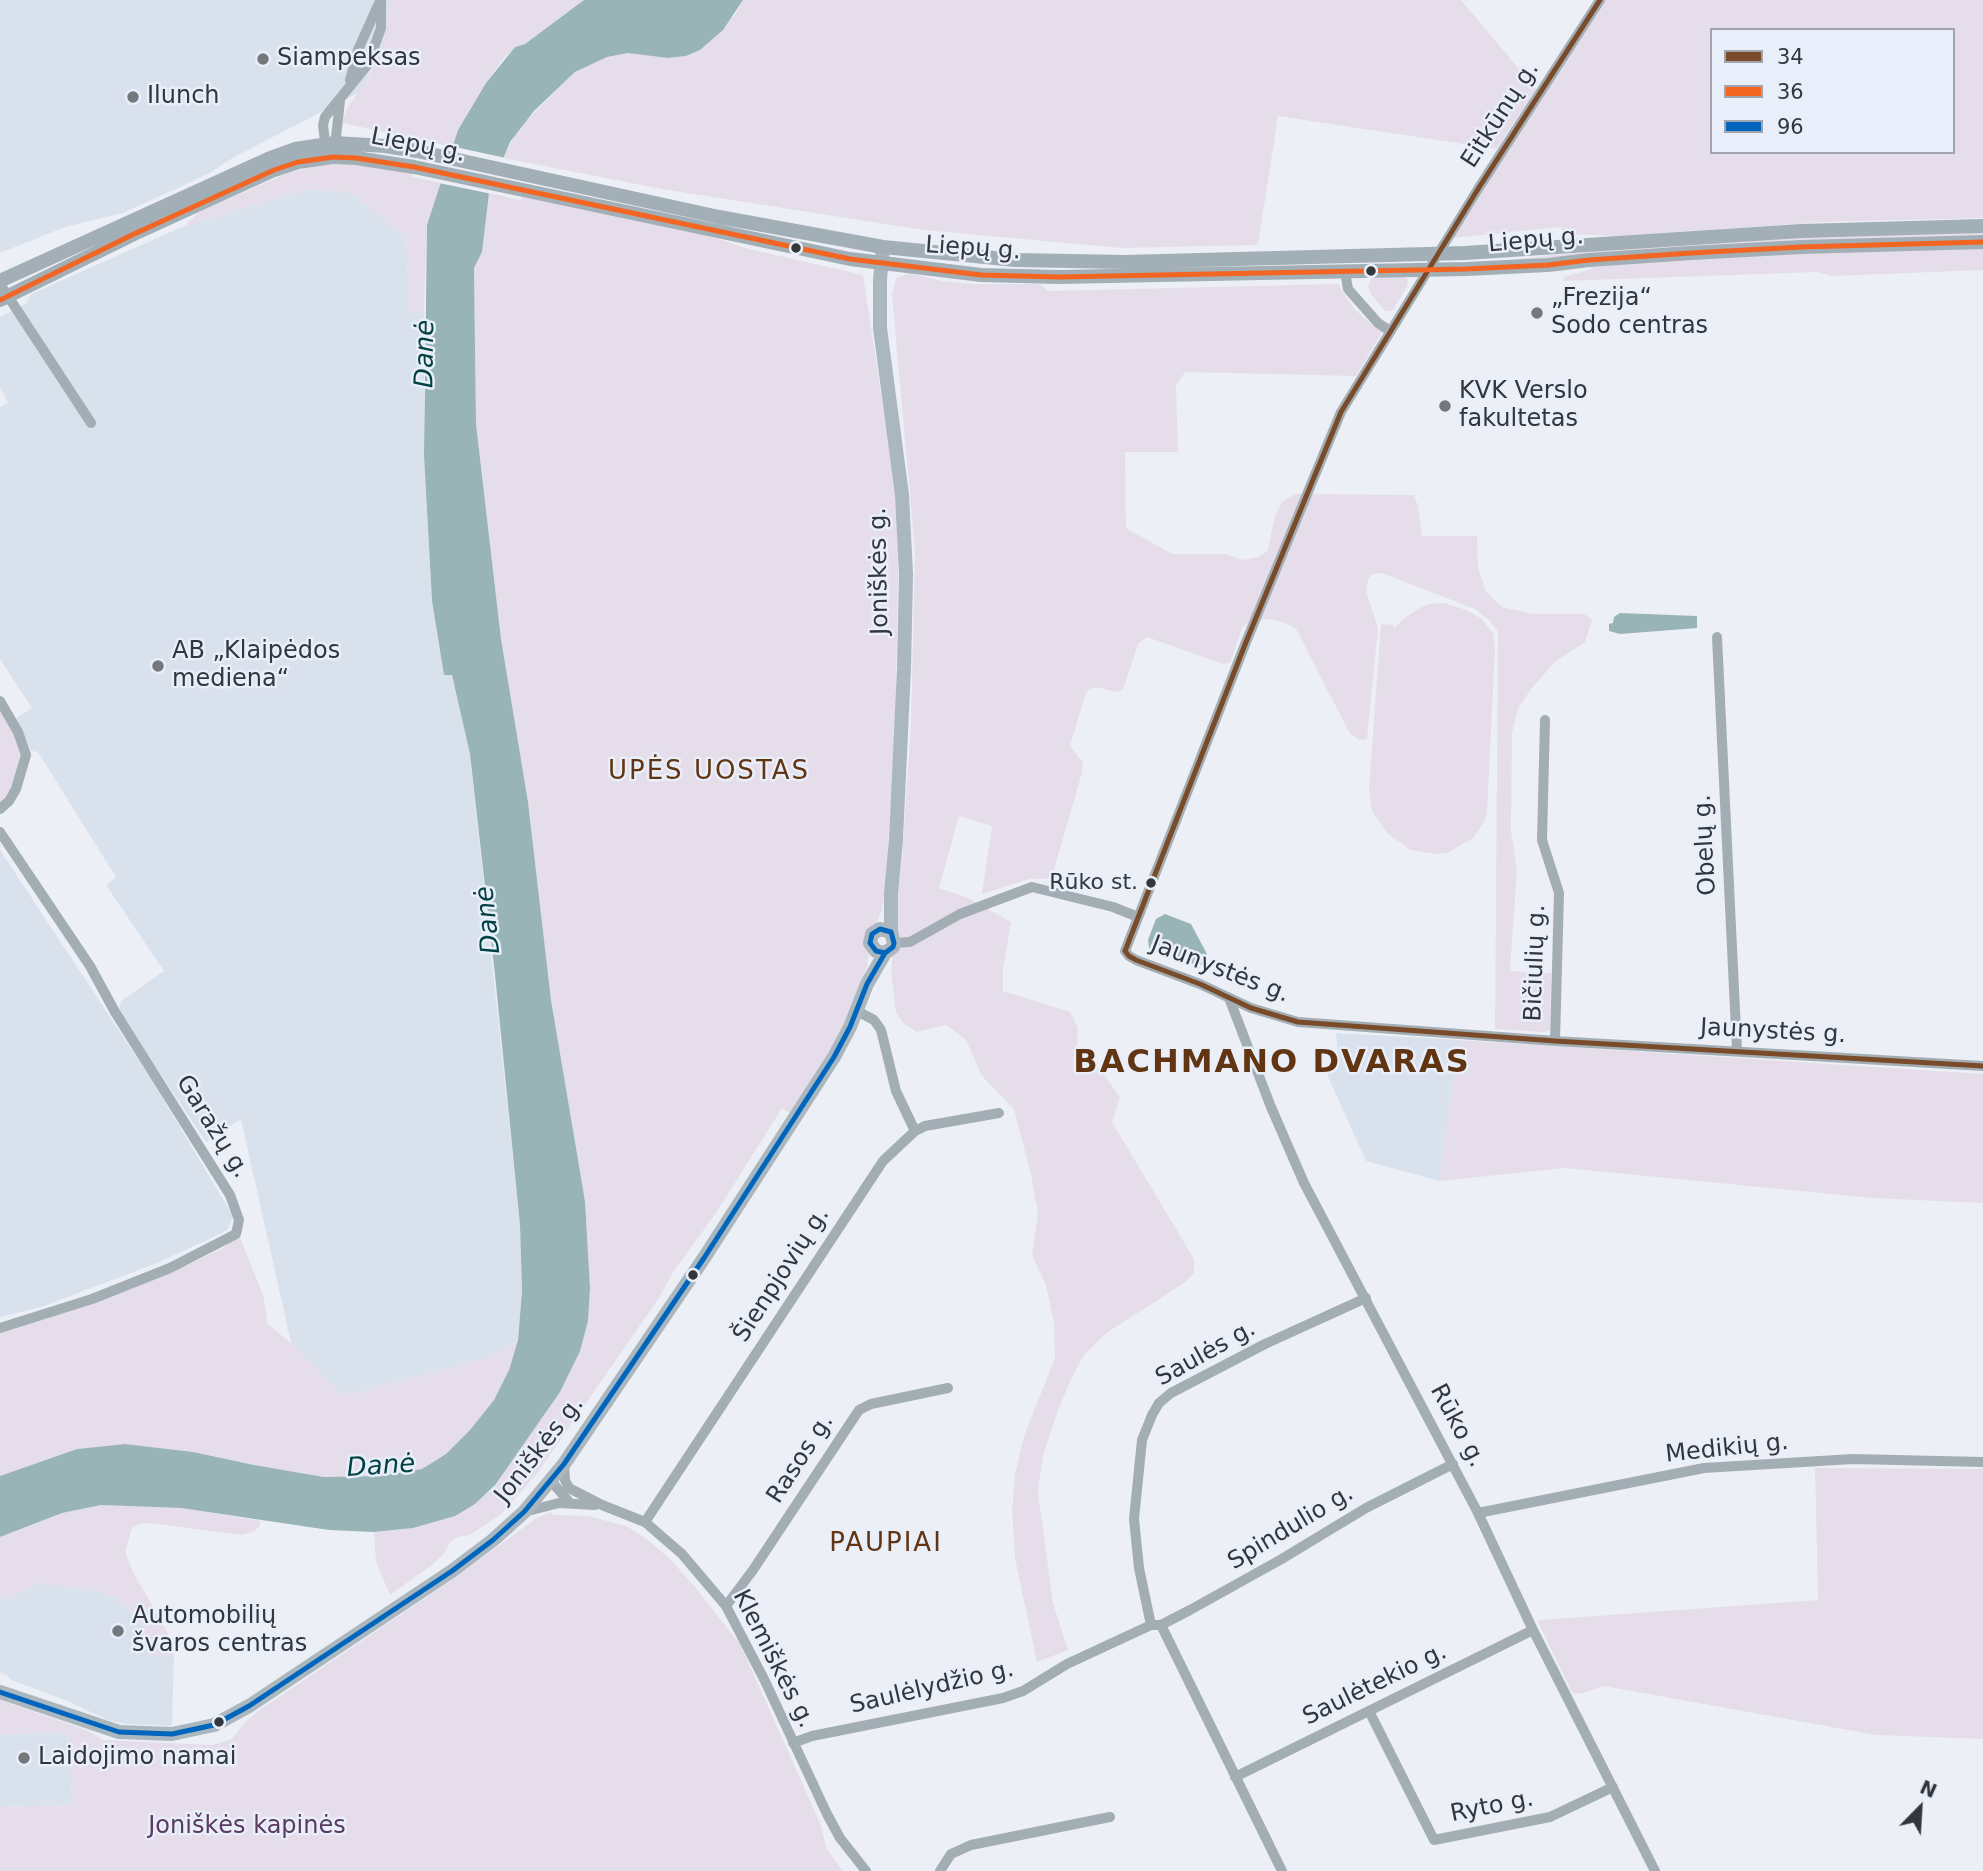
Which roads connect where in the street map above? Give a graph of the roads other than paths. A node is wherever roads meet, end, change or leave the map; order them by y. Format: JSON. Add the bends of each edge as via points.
{"nodes":[{"id":1,"x":381,"y":0,"type":"edge"},
{"id":2,"x":1600,"y":0,"type":"edge"},
{"id":3,"x":349,"y":84,"type":"junction"},
{"id":4,"x":330,"y":151,"type":"junction"},
{"id":5,"x":1983,"y":226,"type":"edge"},
{"id":6,"x":1983,"y":242,"type":"edge"},
{"id":7,"x":883,"y":247,"type":"junction"},
{"id":8,"x":1437,"y":254,"type":"junction"},
{"id":9,"x":881,"y":264,"type":"junction"},
{"id":10,"x":1428,"y":270,"type":"junction"},
{"id":11,"x":1346,"y":272,"type":"junction"},
{"id":12,"x":2,"y":290,"type":"edge"},
{"id":13,"x":1390,"y":331,"type":"junction"},
{"id":14,"x":91,"y":423,"type":"dead end"},
{"id":15,"x":1717,"y":637,"type":"dead end"},
{"id":16,"x":0,"y":701,"type":"edge"},
{"id":17,"x":1545,"y":720,"type":"dead end"},
{"id":18,"x":0,"y":809,"type":"edge"},
{"id":19,"x":0,"y":832,"type":"edge"},
{"id":20,"x":1138,"y":917,"type":"junction"},
{"id":21,"x":885,"y":941,"type":"junction"},
{"id":22,"x":1229,"y":998,"type":"junction"},
{"id":23,"x":857,"y":1011,"type":"junction"},
{"id":24,"x":1555,"y":1041,"type":"junction"},
{"id":25,"x":1737,"y":1051,"type":"junction"},
{"id":26,"x":1983,"y":1066,"type":"edge"},
{"id":27,"x":999,"y":1113,"type":"dead end"},
{"id":28,"x":915,"y":1131,"type":"junction"},
{"id":29,"x":1366,"y":1298,"type":"junction"},
{"id":30,"x":0,"y":1328,"type":"edge"},
{"id":31,"x":948,"y":1388,"type":"dead end"},
{"id":32,"x":1983,"y":1462,"type":"edge"},
{"id":33,"x":564,"y":1464,"type":"junction"},
{"id":34,"x":1453,"y":1464,"type":"junction"},
{"id":35,"x":551,"y":1481,"type":"junction"},
{"id":36,"x":569,"y":1488,"type":"junction"},
{"id":37,"x":570,"y":1503,"type":"junction"},
{"id":38,"x":602,"y":1506,"type":"junction"},
{"id":39,"x":524,"y":1512,"type":"junction"},
{"id":40,"x":1478,"y":1513,"type":"junction"},
{"id":41,"x":645,"y":1522,"type":"junction"},
{"id":42,"x":726,"y":1606,"type":"junction"},
{"id":43,"x":1156,"y":1625,"type":"junction"},
{"id":44,"x":1533,"y":1630,"type":"junction"},
{"id":45,"x":0,"y":1692,"type":"edge"},
{"id":46,"x":1369,"y":1711,"type":"junction"},
{"id":47,"x":793,"y":1743,"type":"junction"},
{"id":48,"x":1235,"y":1777,"type":"junction"},
{"id":49,"x":1613,"y":1787,"type":"junction"},
{"id":50,"x":1110,"y":1817,"type":"dead end"},
{"id":51,"x":866,"y":1871,"type":"edge"},
{"id":52,"x":940,"y":1871,"type":"edge"},
{"id":53,"x":1282,"y":1871,"type":"edge"},
{"id":54,"x":1655,"y":1871,"type":"edge"}],
"edges":[{"from":1,"to":3,"type":"street","via":[[358,50]]},
{"from":1,"to":3,"type":"street","via":[[381,28],[375,47],[368,64]]},
{"from":2,"to":8,"type":"street","name":"Eitkūnų g."},
{"from":3,"to":4,"type":"street","via":[[340,101]]},
{"from":4,"to":7,"type":"main road","name":"Liepų g.","via":[[386,146],[417,151],[719,217]]},
{"from":4,"to":9,"type":"main road","name":"Liepų g."},
{"from":4,"to":12,"type":"main road","name":"Liepų g.","via":[[295,149],[270,158]]},
{"from":5,"to":8,"type":"main road","name":"Liepų g.","via":[[1801,231]]},
{"from":6,"to":10,"type":"main road","name":"Liepų g.","via":[[1801,247]]},
{"from":7,"to":8,"type":"main road","name":"Liepų g.","via":[[1015,260],[1124,262]]},
{"from":7,"to":9,"type":"main road","name":"Joniškės g."},
{"from":8,"to":10,"type":"street","name":"Jaunystės g."},
{"from":9,"to":11,"type":"main road","name":"Liepų g.","via":[[1025,276]]},
{"from":9,"to":21,"type":"main road","name":"Joniškės g.","via":[[880,328],[905,535],[904,668]]},
{"from":10,"to":11,"type":"main road","name":"Liepų g."},
{"from":10,"to":13,"type":"street","name":"Jaunystės g."},
{"from":11,"to":13,"type":"street","via":[[1348,289]]},
{"from":12,"to":14,"type":"street"},
{"from":13,"to":20,"type":"street","name":"Jaunystės g.","via":[[1341,412]]},
{"from":15,"to":25,"type":"street","name":"Obelų g."},
{"from":16,"to":18,"type":"street","via":[[26,755],[16,789]]},
{"from":17,"to":24,"type":"street","name":"Bičiulių g.","via":[[1542,840],[1559,893]]},
{"from":19,"to":30,"type":"street","name":"Garažų g.","via":[[90,967],[230,1195],[239,1220],[236,1234],[170,1268]]},
{"from":20,"to":21,"type":"street","via":[[1032,887],[960,914],[910,942]]},
{"from":20,"to":22,"type":"street","name":"Jaunystės g.","via":[[1125,951],[1129,956]]},
{"from":21,"to":23,"type":"main road","name":"Joniškės g."},
{"from":22,"to":24,"type":"street","name":"Jaunystės g.","via":[[1298,1022]]},
{"from":22,"to":29,"type":"street","name":"Rūko g.","via":[[1304,1183]]},
{"from":23,"to":28,"type":"street","via":[[881,1030],[895,1091]]},
{"from":23,"to":33,"type":"main road","name":"Joniškės g.","via":[[834,1057],[735,1211]]},
{"from":24,"to":25,"type":"street","name":"Jaunystės g."},
{"from":25,"to":26,"type":"street","name":"Jaunystės g."},
{"from":27,"to":28,"type":"street","name":"Šienpjovių g."},
{"from":28,"to":41,"type":"street","name":"Šienpjovių g.","via":[[883,1161],[866,1185]]},
{"from":29,"to":34,"type":"street","name":"Rūko g."},
{"from":29,"to":43,"type":"street","name":"Saulės g.","via":[[1265,1344],[1159,1403],[1142,1440],[1134,1519],[1139,1568]]},
{"from":31,"to":42,"type":"street","name":"Rasos g.","via":[[859,1410]]},
{"from":32,"to":40,"type":"street","name":"Medikių g.","via":[[1853,1460],[1704,1468]]},
{"from":33,"to":35,"type":"main road","name":"Joniškės g."},
{"from":33,"to":36,"type":"street"},
{"from":34,"to":40,"type":"street","name":"Rūko g."},
{"from":34,"to":43,"type":"street","name":"Spindulio g.","via":[[1402,1488],[1237,1586]]},
{"from":35,"to":36,"type":"street","name":"Klemiškės g."},
{"from":35,"to":37,"type":"street"},
{"from":35,"to":39,"type":"main road","name":"Joniškės g."},
{"from":36,"to":38,"type":"street","name":"Klemiškės g."},
{"from":37,"to":38,"type":"street","name":"Klemiškės g."},
{"from":37,"to":39,"type":"street","name":"Klemiškės g."},
{"from":38,"to":41,"type":"street","name":"Klemiškės g."},
{"from":39,"to":45,"type":"main road","name":"Joniškės g.","via":[[452,1571],[214,1725],[172,1734],[119,1731]]},
{"from":40,"to":44,"type":"street","name":"Rūko g."},
{"from":41,"to":42,"type":"street","name":"Klemiškės g.","via":[[682,1554]]},
{"from":42,"to":47,"type":"street","name":"Klemiškės g."},
{"from":43,"to":47,"type":"street","name":"Saulėlydžio g.","via":[[1003,1698]]},
{"from":43,"to":48,"type":"street","name":"Saulės g."},
{"from":44,"to":46,"type":"street","name":"Saulėtekio g."},
{"from":44,"to":49,"type":"street","name":"Rūko g."},
{"from":46,"to":48,"type":"street","name":"Saulėtekio g."},
{"from":46,"to":49,"type":"street","name":"Ryto g.","via":[[1434,1840],[1550,1817]]},
{"from":47,"to":51,"type":"street","name":"Klemiškės g.","via":[[840,1838]]},
{"from":48,"to":53,"type":"street","name":"Saulės g."},
{"from":49,"to":54,"type":"street","name":"Rūko g."},
{"from":50,"to":52,"type":"street","via":[[971,1845],[951,1854]]}]}
